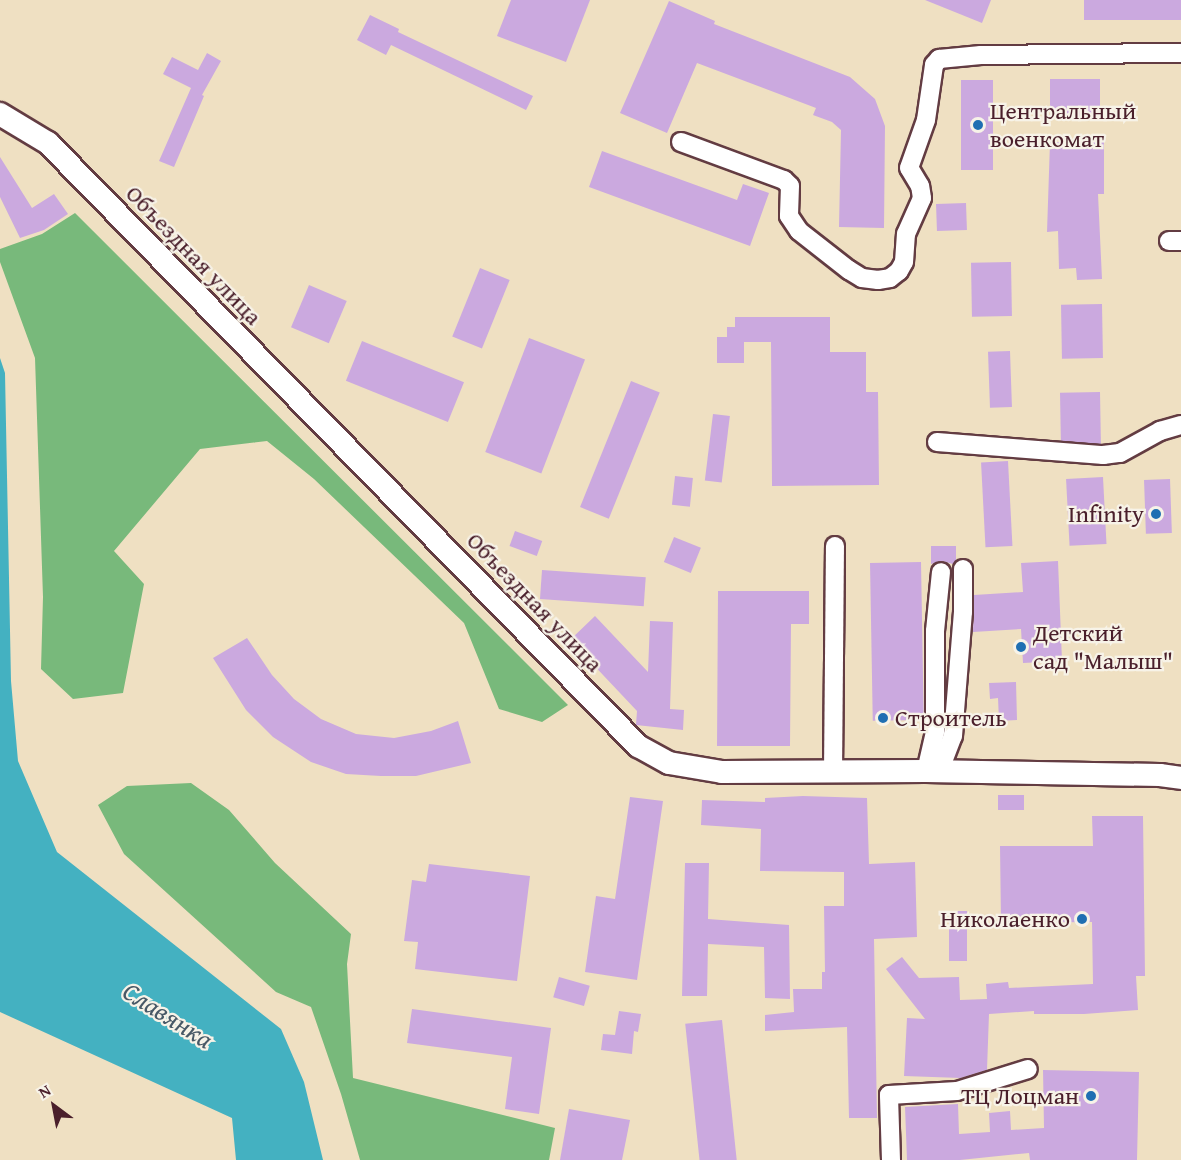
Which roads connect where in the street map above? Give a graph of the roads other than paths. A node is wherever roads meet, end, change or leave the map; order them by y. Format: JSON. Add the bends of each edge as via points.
{"nodes":[{"id":1,"x":1181,"y":53,"type":"edge"},
{"id":2,"x":0,"y":114,"type":"edge"},
{"id":3,"x":681,"y":142,"type":"dead end"},
{"id":4,"x":1181,"y":425,"type":"edge"},
{"id":5,"x":937,"y":442,"type":"dead end"},
{"id":6,"x":835,"y":546,"type":"dead end"},
{"id":7,"x":963,"y":569,"type":"dead end"},
{"id":8,"x":941,"y":572,"type":"dead end"},
{"id":9,"x":932,"y":772,"type":"junction"},
{"id":10,"x":833,"y":773,"type":"junction"},
{"id":11,"x":1181,"y":778,"type":"edge"},
{"id":12,"x":1028,"y":1069,"type":"dead end"},
{"id":13,"x":891,"y":1160,"type":"edge"}],
"edges":[{"from":1,"to":3,"type":"street","via":[[939,59],[934,65],[926,120],[909,168],[921,186],[922,198],[906,234],[904,262],[890,278],[862,278],[799,231],[789,216],[790,191],[784,180]]},
{"from":2,"to":10,"type":"main road","name":"Объездная улица","via":[[48,144],[638,746],[669,764],[722,772]]},
{"from":4,"to":5,"type":"street","via":[[1160,431],[1120,453],[1103,455]]},
{"from":6,"to":10,"type":"street"},
{"from":7,"to":9,"type":"street","via":[[953,736]]},
{"from":8,"to":9,"type":"street"},
{"from":9,"to":10,"type":"main road","name":"Объездная улица"},
{"from":9,"to":11,"type":"main road","name":"Объездная улица"},
{"from":12,"to":13,"type":"street","via":[[957,1091],[889,1095]]}]}
